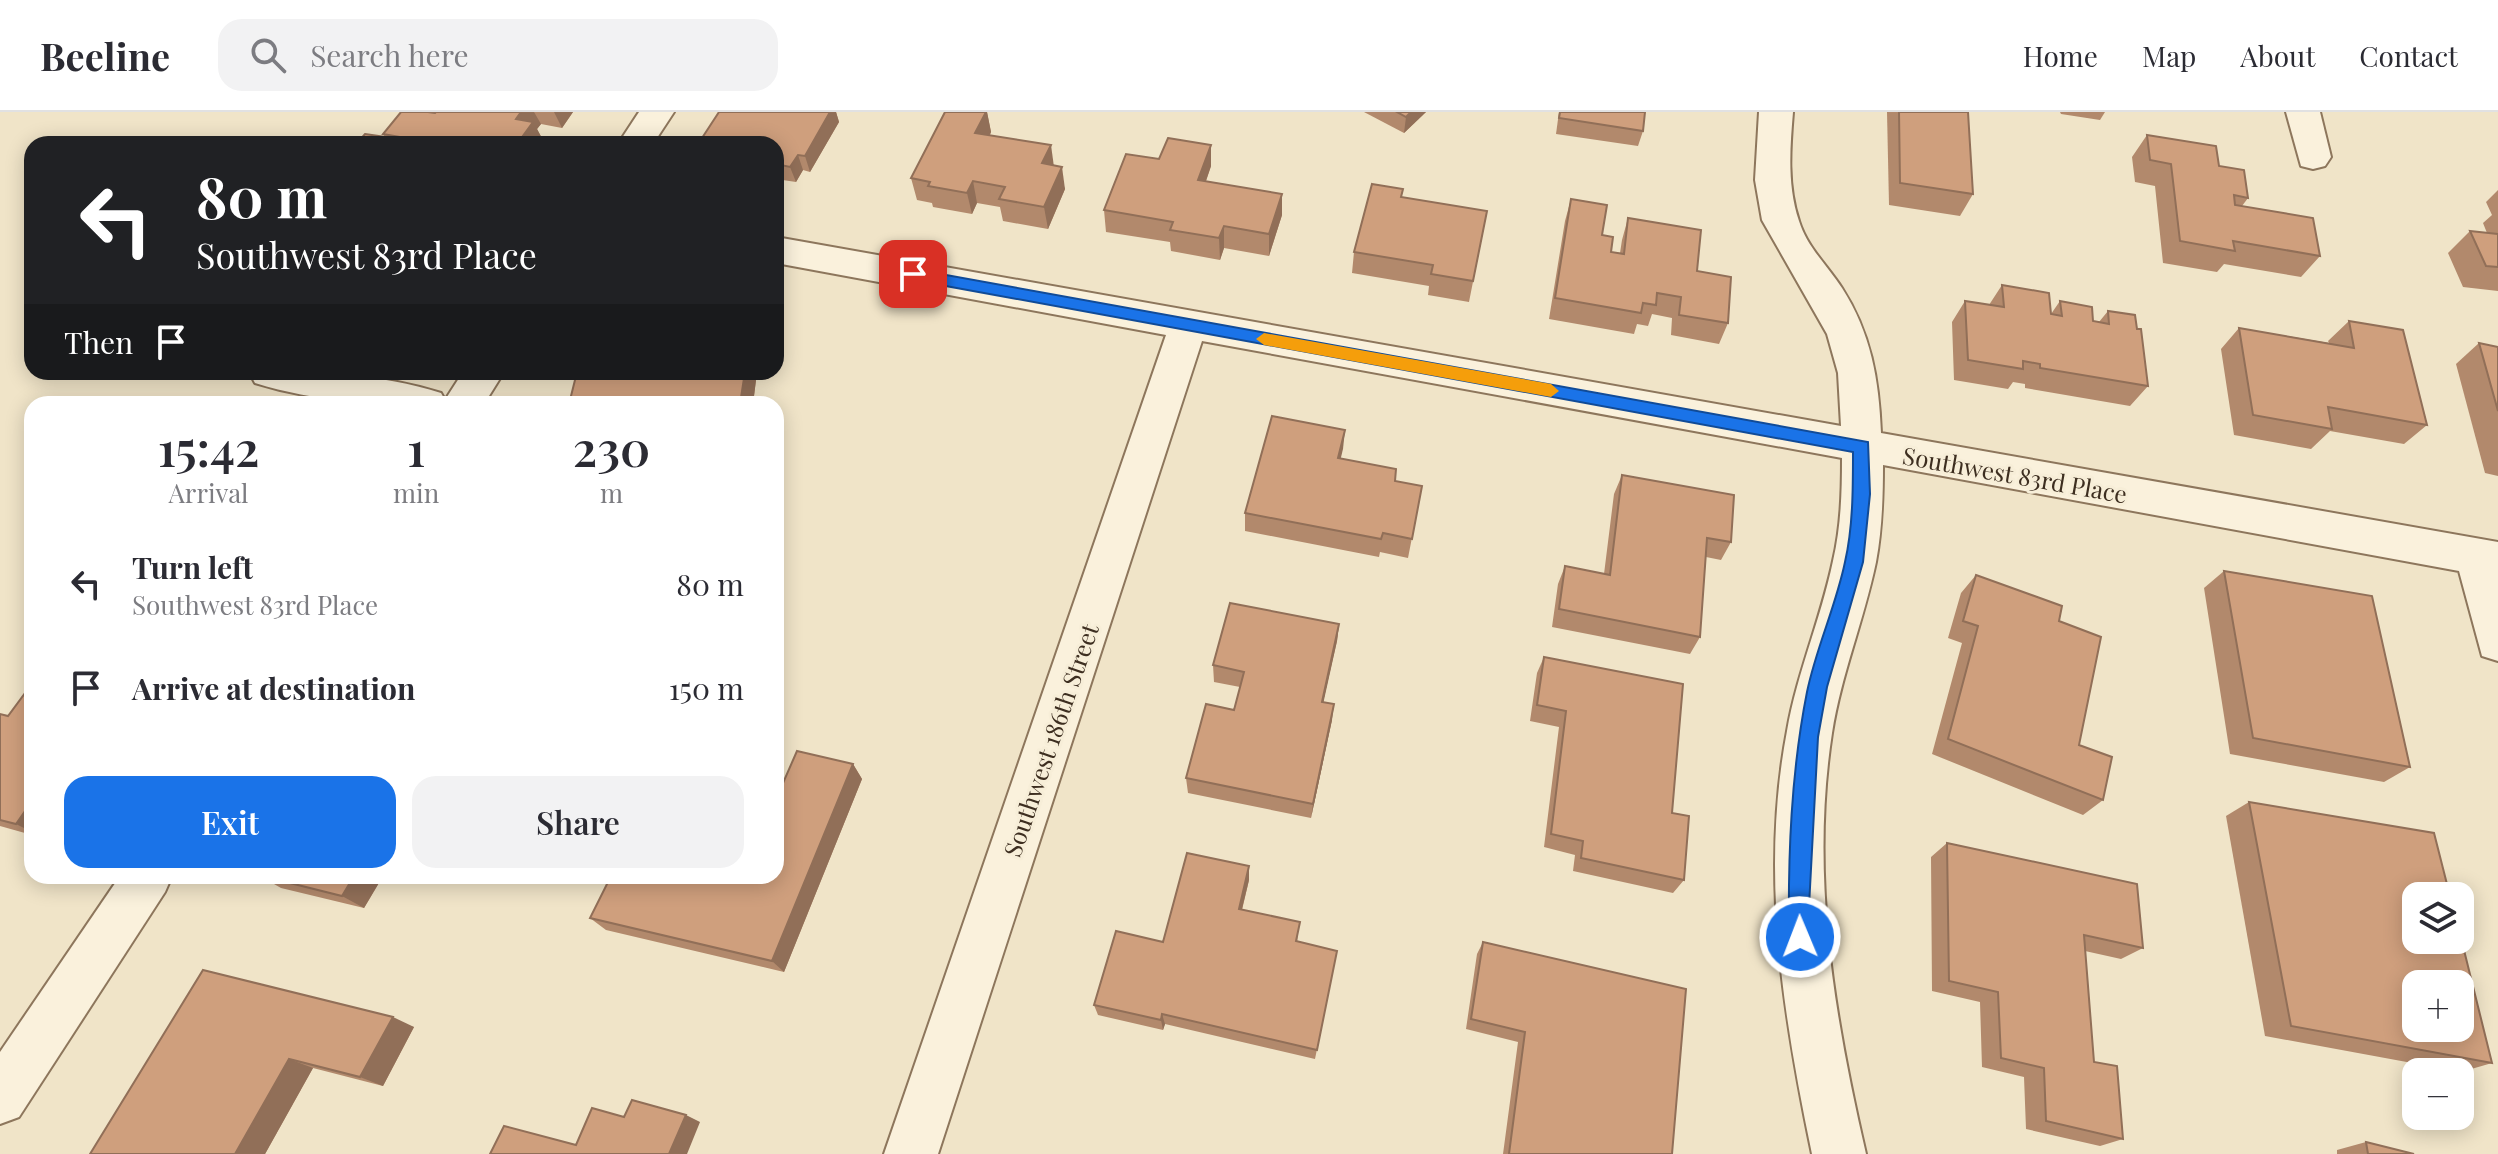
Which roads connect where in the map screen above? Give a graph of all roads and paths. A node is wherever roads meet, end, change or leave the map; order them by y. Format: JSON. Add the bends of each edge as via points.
{"nodes":[{"id":1,"x":657,"y":112,"type":"edge"},
{"id":2,"x":1776,"y":112,"type":"edge"},
{"id":3,"x":2303,"y":112,"type":"edge"},
{"id":4,"x":640,"y":136,"type":"edge"},
{"id":5,"x":2313,"y":157,"type":"dead end"},
{"id":6,"x":784,"y":251,"type":"edge"},
{"id":7,"x":1188,"y":325,"type":"junction"},
{"id":8,"x":308,"y":380,"type":"edge"},
{"id":9,"x":388,"y":396,"type":"edge"},
{"id":10,"x":1862,"y":447,"type":"junction"},
{"id":11,"x":2488,"y":558,"type":"edge"},
{"id":12,"x":2498,"y":642,"type":"edge"},
{"id":13,"x":143,"y":884,"type":"edge"},
{"id":14,"x":0,"y":1098,"type":"edge"},
{"id":15,"x":911,"y":1154,"type":"edge"},
{"id":16,"x":1839,"y":1154,"type":"edge"}],
"edges":[{"from":1,"to":4,"type":"street"},
{"from":2,"to":10,"type":"street","via":[[1772,172],[1780,223],[1844,329],[1855,363]]},
{"from":3,"to":5,"type":"street"},
{"from":6,"to":7,"type":"street","name":"Southwest 83rd Place"},
{"from":7,"to":10,"type":"street","name":"Southwest 83rd Place"},
{"from":7,"to":15,"type":"street","name":"Southwest 186th Street"},
{"from":8,"to":9,"type":"street"},
{"from":10,"to":11,"type":"street","name":"Southwest 83rd Place"},
{"from":10,"to":16,"type":"street","via":[[1856,551],[1808,737],[1798,866],[1806,992]]},
{"from":11,"to":12,"type":"street"},
{"from":13,"to":14,"type":"street"}]}
